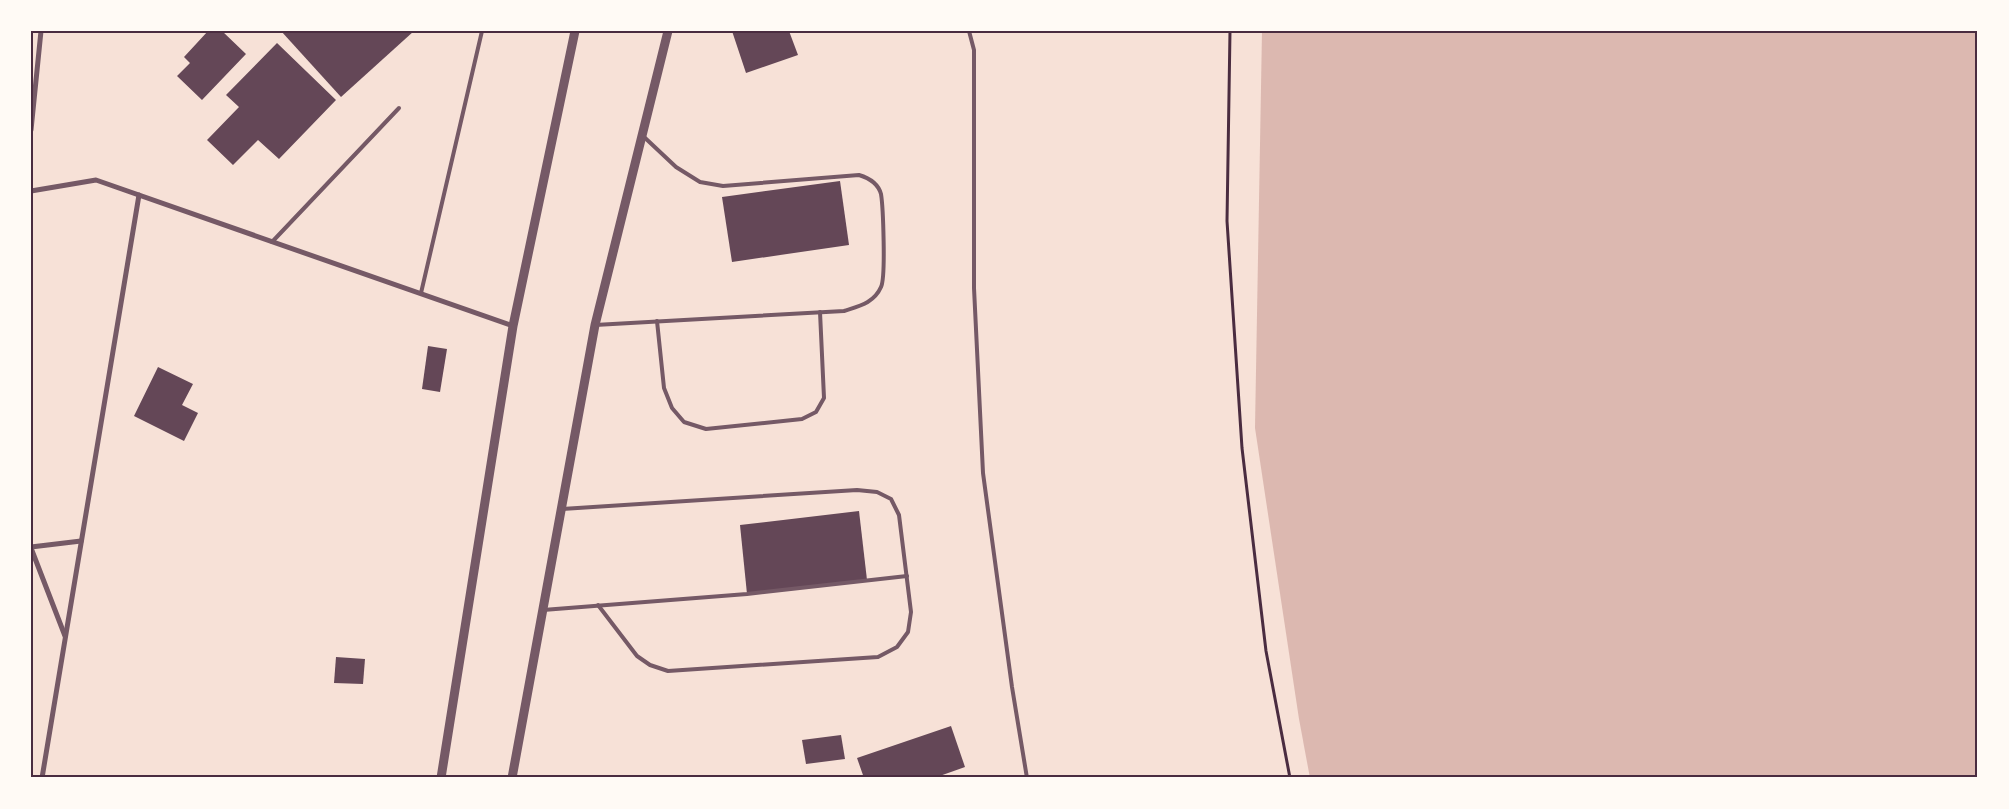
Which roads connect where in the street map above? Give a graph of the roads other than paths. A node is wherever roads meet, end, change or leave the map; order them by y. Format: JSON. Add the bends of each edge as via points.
{"nodes":[{"id":1,"x":41,"y":31,"type":"edge"},
{"id":2,"x":482,"y":31,"type":"edge"},
{"id":3,"x":575,"y":31,"type":"edge"},
{"id":4,"x":668,"y":31,"type":"edge"},
{"id":5,"x":969,"y":31,"type":"edge"},
{"id":6,"x":399,"y":108,"type":"dead end"},
{"id":7,"x":31,"y":130,"type":"edge"},
{"id":8,"x":642,"y":136,"type":"junction"},
{"id":9,"x":31,"y":191,"type":"edge"},
{"id":10,"x":139,"y":195,"type":"junction"},
{"id":11,"x":272,"y":242,"type":"junction"},
{"id":12,"x":421,"y":294,"type":"junction"},
{"id":13,"x":820,"y":312,"type":"junction"},
{"id":14,"x":657,"y":322,"type":"junction"},
{"id":15,"x":595,"y":325,"type":"junction"},
{"id":16,"x":514,"y":326,"type":"junction"},
{"id":17,"x":561,"y":509,"type":"junction"},
{"id":18,"x":81,"y":541,"type":"junction"},
{"id":19,"x":31,"y":548,"type":"edge"},
{"id":20,"x":906,"y":576,"type":"junction"},
{"id":21,"x":598,"y":605,"type":"junction"},
{"id":22,"x":543,"y":610,"type":"junction"},
{"id":23,"x":65,"y":636,"type":"junction"},
{"id":24,"x":42,"y":778,"type":"edge"},
{"id":25,"x":441,"y":778,"type":"edge"},
{"id":26,"x":512,"y":778,"type":"edge"},
{"id":27,"x":1027,"y":778,"type":"edge"}],
"edges":[{"from":1,"to":7,"type":"street"},
{"from":2,"to":12,"type":"lane"},
{"from":3,"to":16,"type":"street"},
{"from":4,"to":8,"type":"street"},
{"from":5,"to":27,"type":"lane","via":[[974,50],[974,288],[983,473]]},
{"from":6,"to":11,"type":"lane"},
{"from":8,"to":13,"type":"lane","via":[[676,167],[700,182],[723,186],[859,175],[872,180],[880,193],[882,286],[869,303],[844,311]]},
{"from":8,"to":15,"type":"street"},
{"from":9,"to":10,"type":"street","via":[[96,180]]},
{"from":10,"to":11,"type":"street"},
{"from":10,"to":18,"type":"street"},
{"from":11,"to":12,"type":"street"},
{"from":12,"to":16,"type":"street"},
{"from":13,"to":14,"type":"lane"},
{"from":13,"to":14,"type":"lane","via":[[824,398],[816,412],[802,419],[706,429],[684,422],[672,408],[664,388]]},
{"from":14,"to":15,"type":"lane"},
{"from":15,"to":17,"type":"street"},
{"from":16,"to":25,"type":"street"},
{"from":17,"to":20,"type":"lane","via":[[858,490],[877,492],[891,499],[898,515]]},
{"from":17,"to":22,"type":"street"},
{"from":18,"to":19,"type":"street"},
{"from":18,"to":23,"type":"street"},
{"from":19,"to":23,"type":"street"},
{"from":20,"to":21,"type":"lane","via":[[747,594]]},
{"from":20,"to":21,"type":"lane","via":[[911,612],[908,632],[897,648],[878,657],[668,671],[636,656]]},
{"from":21,"to":22,"type":"lane"},
{"from":22,"to":26,"type":"street"},
{"from":23,"to":24,"type":"street"}]}
